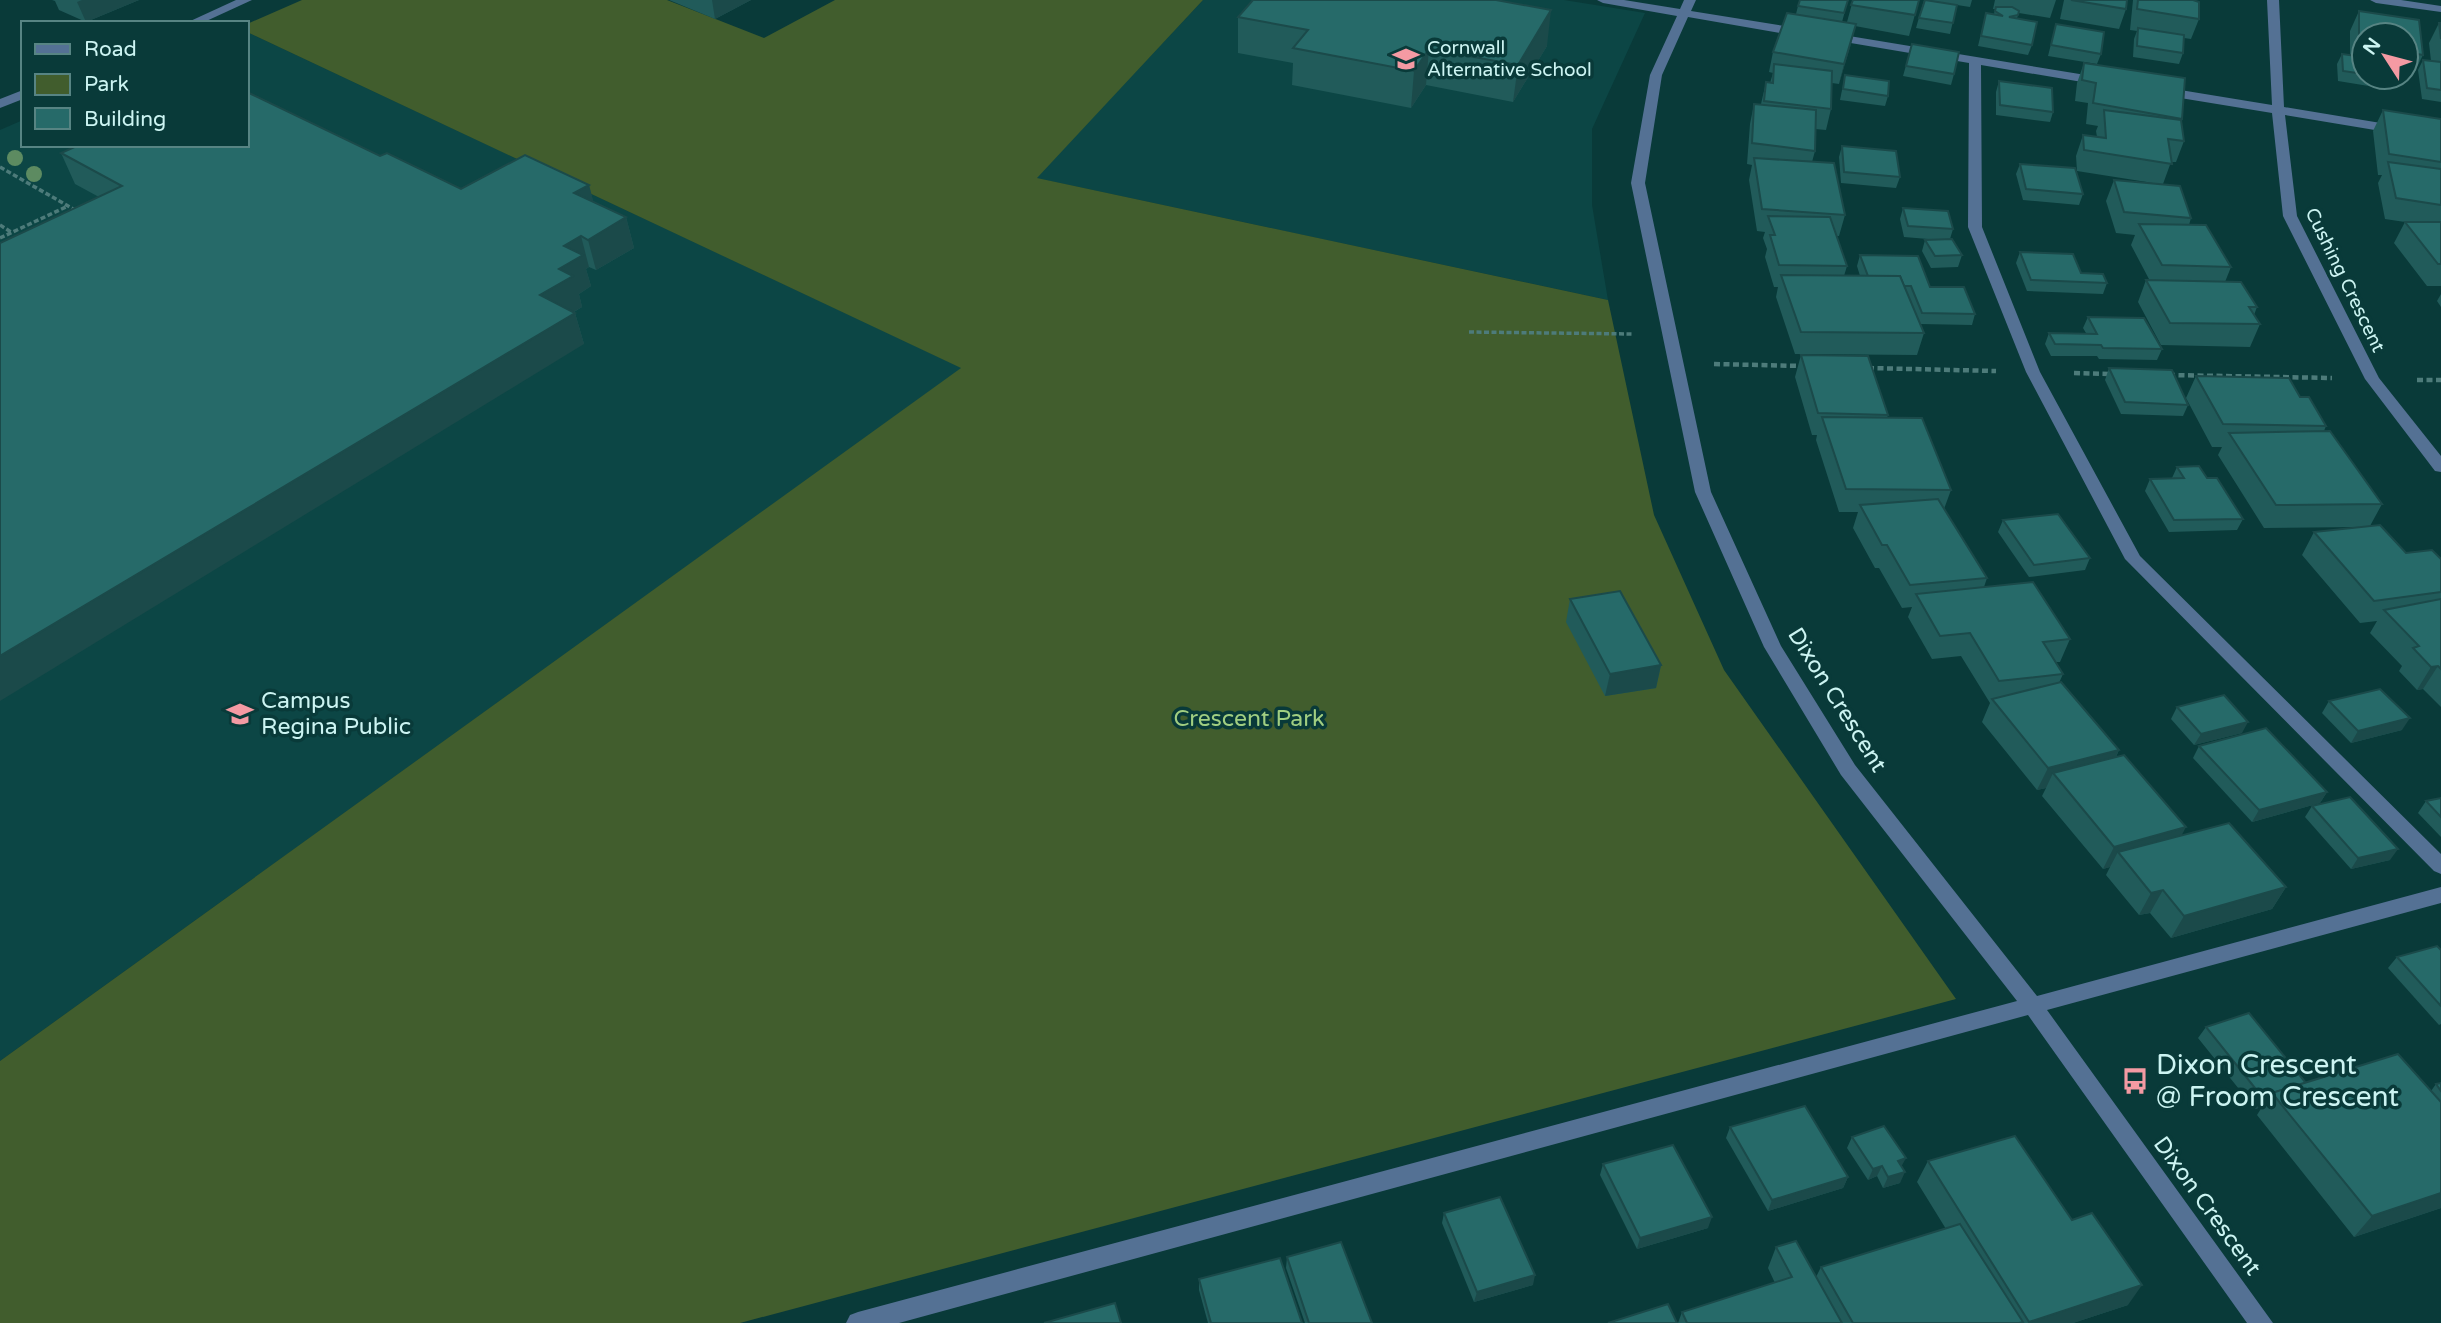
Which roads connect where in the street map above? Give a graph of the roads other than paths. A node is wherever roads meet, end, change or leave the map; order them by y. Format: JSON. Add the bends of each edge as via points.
{"nodes":[{"id":1,"x":246,"y":0,"type":"edge"},
{"id":2,"x":1603,"y":0,"type":"edge"},
{"id":3,"x":2273,"y":0,"type":"edge"},
{"id":4,"x":2376,"y":0,"type":"edge"},
{"id":5,"x":1687,"y":7,"type":"edge"},
{"id":6,"x":2441,"y":9,"type":"edge"},
{"id":7,"x":197,"y":21,"type":"edge"},
{"id":8,"x":1975,"y":61,"type":"junction"},
{"id":9,"x":2113,"y":83,"type":"edge"},
{"id":10,"x":2154,"y":90,"type":"edge"},
{"id":11,"x":21,"y":95,"type":"edge"},
{"id":12,"x":0,"y":104,"type":"edge"},
{"id":13,"x":2278,"y":110,"type":"junction"},
{"id":14,"x":2441,"y":137,"type":"edge"},
{"id":15,"x":2441,"y":467,"type":"edge"},
{"id":16,"x":2441,"y":866,"type":"edge"},
{"id":17,"x":2441,"y":895,"type":"edge"},
{"id":18,"x":2032,"y":1006,"type":"junction"},
{"id":19,"x":858,"y":1323,"type":"edge"},
{"id":20,"x":2260,"y":1323,"type":"edge"}],
"edges":[{"from":1,"to":7,"type":"street"},
{"from":2,"to":5,"type":"street"},
{"from":3,"to":13,"type":"street","name":"Cushing Crescent"},
{"from":4,"to":6,"type":"street"},
{"from":5,"to":8,"type":"street"},
{"from":5,"to":18,"type":"street","name":"Dixon Crescent","via":[[1656,75],[1638,184],[1703,492],[1773,647],[1848,771]]},
{"from":8,"to":9,"type":"street"},
{"from":8,"to":16,"type":"street","via":[[1975,227],[2034,372],[2133,559]]},
{"from":10,"to":13,"type":"street"},
{"from":11,"to":12,"type":"street"},
{"from":13,"to":14,"type":"street"},
{"from":13,"to":15,"type":"street","name":"Cushing Crescent","via":[[2290,216],[2372,379]]},
{"from":17,"to":18,"type":"street"},
{"from":18,"to":19,"type":"street"},
{"from":18,"to":20,"type":"street","name":"Dixon Crescent"}]}
